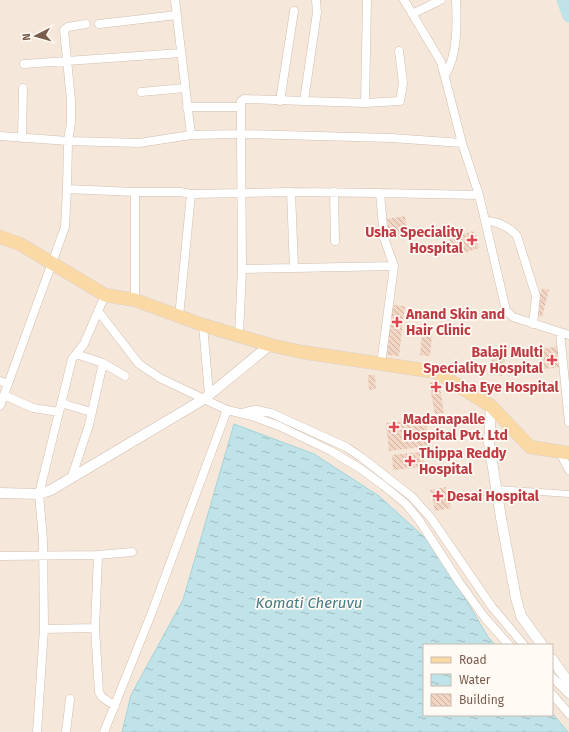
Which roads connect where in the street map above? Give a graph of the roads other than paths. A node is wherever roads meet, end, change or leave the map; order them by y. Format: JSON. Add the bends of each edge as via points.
{"nodes":[{"id":1,"x":175,"y":0,"type":"edge"},
{"id":2,"x":316,"y":0,"type":"edge"},
{"id":3,"x":366,"y":0,"type":"edge"},
{"id":4,"x":404,"y":0,"type":"edge"},
{"id":5,"x":441,"y":0,"type":"edge"},
{"id":6,"x":456,"y":0,"type":"edge"},
{"id":7,"x":294,"y":11,"type":"dead end"},
{"id":8,"x":412,"y":14,"type":"junction"},
{"id":9,"x":177,"y":15,"type":"junction"},
{"id":10,"x":86,"y":24,"type":"dead end"},
{"id":11,"x":99,"y":24,"type":"dead end"},
{"id":12,"x":399,"y":51,"type":"dead end"},
{"id":13,"x":181,"y":53,"type":"junction"},
{"id":14,"x":67,"y":61,"type":"junction"},
{"id":15,"x":24,"y":64,"type":"dead end"},
{"id":16,"x":445,"y":75,"type":"junction"},
{"id":17,"x":23,"y":88,"type":"dead end"},
{"id":18,"x":185,"y":88,"type":"junction"},
{"id":19,"x":141,"y":92,"type":"dead end"},
{"id":20,"x":280,"y":101,"type":"junction"},
{"id":21,"x":304,"y":101,"type":"junction"},
{"id":22,"x":365,"y":103,"type":"junction"},
{"id":23,"x":187,"y":107,"type":"junction"},
{"id":24,"x":241,"y":107,"type":"junction"},
{"id":25,"x":241,"y":134,"type":"junction"},
{"id":26,"x":191,"y":135,"type":"junction"},
{"id":27,"x":0,"y":136,"type":"edge"},
{"id":28,"x":22,"y":138,"type":"junction"},
{"id":29,"x":68,"y":141,"type":"junction"},
{"id":30,"x":462,"y":143,"type":"junction"},
{"id":31,"x":67,"y":189,"type":"junction"},
{"id":32,"x":135,"y":192,"type":"junction"},
{"id":33,"x":291,"y":192,"type":"junction"},
{"id":34,"x":334,"y":192,"type":"junction"},
{"id":35,"x":380,"y":192,"type":"junction"},
{"id":36,"x":191,"y":194,"type":"junction"},
{"id":37,"x":242,"y":194,"type":"junction"},
{"id":38,"x":479,"y":195,"type":"junction"},
{"id":39,"x":485,"y":221,"type":"junction"},
{"id":40,"x":0,"y":237,"type":"edge"},
{"id":41,"x":335,"y":241,"type":"dead end"},
{"id":42,"x":51,"y":262,"type":"junction"},
{"id":43,"x":394,"y":266,"type":"junction"},
{"id":44,"x":294,"y":268,"type":"junction"},
{"id":45,"x":242,"y":269,"type":"junction"},
{"id":46,"x":105,"y":295,"type":"junction"},
{"id":47,"x":134,"y":300,"type":"junction"},
{"id":48,"x":98,"y":311,"type":"junction"},
{"id":49,"x":178,"y":317,"type":"junction"},
{"id":50,"x":533,"y":324,"type":"junction"},
{"id":51,"x":203,"y":325,"type":"junction"},
{"id":52,"x":560,"y":333,"type":"junction"},
{"id":53,"x":239,"y":335,"type":"junction"},
{"id":54,"x":569,"y":335,"type":"edge"},
{"id":55,"x":270,"y":345,"type":"junction"},
{"id":56,"x":76,"y":354,"type":"junction"},
{"id":57,"x":103,"y":363,"type":"junction"},
{"id":58,"x":381,"y":364,"type":"junction"},
{"id":59,"x":125,"y":376,"type":"dead end"},
{"id":60,"x":4,"y":382,"type":"edge"},
{"id":61,"x":4,"y":395,"type":"junction"},
{"id":62,"x":206,"y":397,"type":"junction"},
{"id":63,"x":61,"y":403,"type":"junction"},
{"id":64,"x":0,"y":406,"type":"edge"},
{"id":65,"x":491,"y":406,"type":"junction"},
{"id":66,"x":227,"y":410,"type":"junction"},
{"id":67,"x":59,"y":412,"type":"junction"},
{"id":68,"x":92,"y":412,"type":"junction"},
{"id":69,"x":241,"y":414,"type":"junction"},
{"id":70,"x":569,"y":422,"type":"edge"},
{"id":71,"x":564,"y":452,"type":"edge"},
{"id":72,"x":569,"y":470,"type":"edge"},
{"id":73,"x":71,"y":479,"type":"junction"},
{"id":74,"x":496,"y":489,"type":"junction"},
{"id":75,"x":0,"y":493,"type":"edge"},
{"id":76,"x":39,"y":494,"type":"junction"},
{"id":77,"x":569,"y":494,"type":"edge"},
{"id":78,"x":132,"y":552,"type":"dead end"},
{"id":79,"x":98,"y":555,"type":"junction"},
{"id":80,"x":0,"y":556,"type":"edge"},
{"id":81,"x":43,"y":556,"type":"junction"},
{"id":82,"x":95,"y":628,"type":"junction"},
{"id":83,"x":44,"y":629,"type":"junction"},
{"id":84,"x":508,"y":644,"type":"edge"},
{"id":85,"x":523,"y":644,"type":"edge"},
{"id":86,"x":541,"y":644,"type":"edge"},
{"id":87,"x":553,"y":660,"type":"edge"},
{"id":88,"x":553,"y":678,"type":"edge"},
{"id":89,"x":569,"y":683,"type":"edge"},
{"id":90,"x":569,"y":694,"type":"edge"},
{"id":91,"x":553,"y":695,"type":"edge"},
{"id":92,"x":70,"y":699,"type":"dead end"},
{"id":93,"x":115,"y":706,"type":"junction"},
{"id":94,"x":569,"y":714,"type":"edge"},
{"id":95,"x":37,"y":732,"type":"edge"},
{"id":96,"x":66,"y":732,"type":"edge"},
{"id":97,"x":104,"y":732,"type":"edge"}],
"edges":[{"from":1,"to":9,"type":"street"},
{"from":2,"to":21,"type":"street","via":[[317,12]]},
{"from":3,"to":22,"type":"street"},
{"from":4,"to":8,"type":"street"},
{"from":5,"to":8,"type":"street"},
{"from":6,"to":16,"type":"street","via":[[454,49]]},
{"from":7,"to":20,"type":"street"},
{"from":8,"to":16,"type":"street","via":[[441,62]]},
{"from":9,"to":11,"type":"street"},
{"from":9,"to":13,"type":"street"},
{"from":10,"to":14,"type":"street","via":[[64,30]]},
{"from":12,"to":22,"type":"street","via":[[403,83],[400,101]]},
{"from":13,"to":14,"type":"street"},
{"from":13,"to":18,"type":"street"},
{"from":14,"to":15,"type":"street"},
{"from":14,"to":29,"type":"street","via":[[71,100]]},
{"from":16,"to":30,"type":"street"},
{"from":17,"to":28,"type":"street"},
{"from":18,"to":19,"type":"street"},
{"from":18,"to":23,"type":"street"},
{"from":20,"to":21,"type":"street"},
{"from":20,"to":24,"type":"street","via":[[244,99]]},
{"from":21,"to":22,"type":"street"},
{"from":23,"to":24,"type":"street"},
{"from":23,"to":26,"type":"street"},
{"from":24,"to":25,"type":"street"},
{"from":25,"to":26,"type":"street"},
{"from":25,"to":30,"type":"street","via":[[391,138]]},
{"from":25,"to":37,"type":"street"},
{"from":26,"to":29,"type":"street","via":[[139,143]]},
{"from":27,"to":28,"type":"street"},
{"from":28,"to":29,"type":"street"},
{"from":29,"to":31,"type":"street"},
{"from":30,"to":38,"type":"street"},
{"from":31,"to":32,"type":"street"},
{"from":31,"to":42,"type":"street","via":[[65,227]]},
{"from":32,"to":36,"type":"street"},
{"from":32,"to":47,"type":"street"},
{"from":33,"to":34,"type":"street"},
{"from":33,"to":37,"type":"street"},
{"from":33,"to":44,"type":"street"},
{"from":34,"to":35,"type":"street"},
{"from":34,"to":41,"type":"street"},
{"from":35,"to":38,"type":"street"},
{"from":35,"to":43,"type":"street","via":[[384,238]]},
{"from":36,"to":37,"type":"street"},
{"from":36,"to":49,"type":"street"},
{"from":37,"to":45,"type":"street"},
{"from":38,"to":39,"type":"street"},
{"from":39,"to":50,"type":"street","via":[[506,310],[513,318]]},
{"from":39,"to":50,"type":"street","via":[[494,222],[516,236],[536,296]]},
{"from":40,"to":42,"type":"main road","via":[[20,244]]},
{"from":42,"to":46,"type":"main road"},
{"from":42,"to":60,"type":"street"},
{"from":43,"to":44,"type":"street"},
{"from":43,"to":58,"type":"street"},
{"from":44,"to":45,"type":"street"},
{"from":45,"to":53,"type":"street"},
{"from":46,"to":47,"type":"main road"},
{"from":46,"to":48,"type":"street"},
{"from":47,"to":49,"type":"main road"},
{"from":48,"to":56,"type":"street","via":[[84,344]]},
{"from":48,"to":62,"type":"street","via":[[138,364],[160,378]]},
{"from":49,"to":51,"type":"main road"},
{"from":50,"to":52,"type":"street"},
{"from":51,"to":53,"type":"main road"},
{"from":51,"to":62,"type":"street"},
{"from":52,"to":54,"type":"street"},
{"from":52,"to":70,"type":"street"},
{"from":53,"to":55,"type":"main road"},
{"from":55,"to":58,"type":"main road"},
{"from":55,"to":62,"type":"street"},
{"from":56,"to":57,"type":"street"},
{"from":56,"to":63,"type":"street","via":[[72,359]]},
{"from":57,"to":59,"type":"street"},
{"from":57,"to":68,"type":"street"},
{"from":58,"to":65,"type":"main road","via":[[436,372]]},
{"from":60,"to":61,"type":"street"},
{"from":61,"to":64,"type":"street"},
{"from":61,"to":67,"type":"street","via":[[33,408]]},
{"from":62,"to":66,"type":"street"},
{"from":62,"to":73,"type":"street"},
{"from":63,"to":67,"type":"street"},
{"from":63,"to":68,"type":"street"},
{"from":65,"to":71,"type":"main road","via":[[530,446]]},
{"from":65,"to":74,"type":"street","via":[[489,443]]},
{"from":66,"to":69,"type":"street"},
{"from":66,"to":93,"type":"street"},
{"from":67,"to":76,"type":"street"},
{"from":68,"to":73,"type":"street"},
{"from":69,"to":84,"type":"street","via":[[279,426],[331,451],[361,469],[406,504],[485,618]]},
{"from":69,"to":85,"type":"street","via":[[249,410],[271,413],[346,447],[412,496],[431,518],[492,607]]},
{"from":71,"to":72,"type":"street"},
{"from":73,"to":76,"type":"street"},
{"from":74,"to":77,"type":"street"},
{"from":74,"to":86,"type":"street","via":[[516,598],[522,616]]},
{"from":75,"to":76,"type":"street"},
{"from":76,"to":81,"type":"street"},
{"from":78,"to":79,"type":"street"},
{"from":79,"to":81,"type":"street"},
{"from":79,"to":82,"type":"street"},
{"from":80,"to":81,"type":"street"},
{"from":81,"to":83,"type":"street"},
{"from":82,"to":83,"type":"street"},
{"from":82,"to":93,"type":"street","via":[[100,692],[102,697]]},
{"from":83,"to":95,"type":"street"},
{"from":87,"to":89,"type":"street"},
{"from":88,"to":90,"type":"street"},
{"from":91,"to":94,"type":"street"},
{"from":92,"to":96,"type":"street"},
{"from":93,"to":97,"type":"street"}]}
